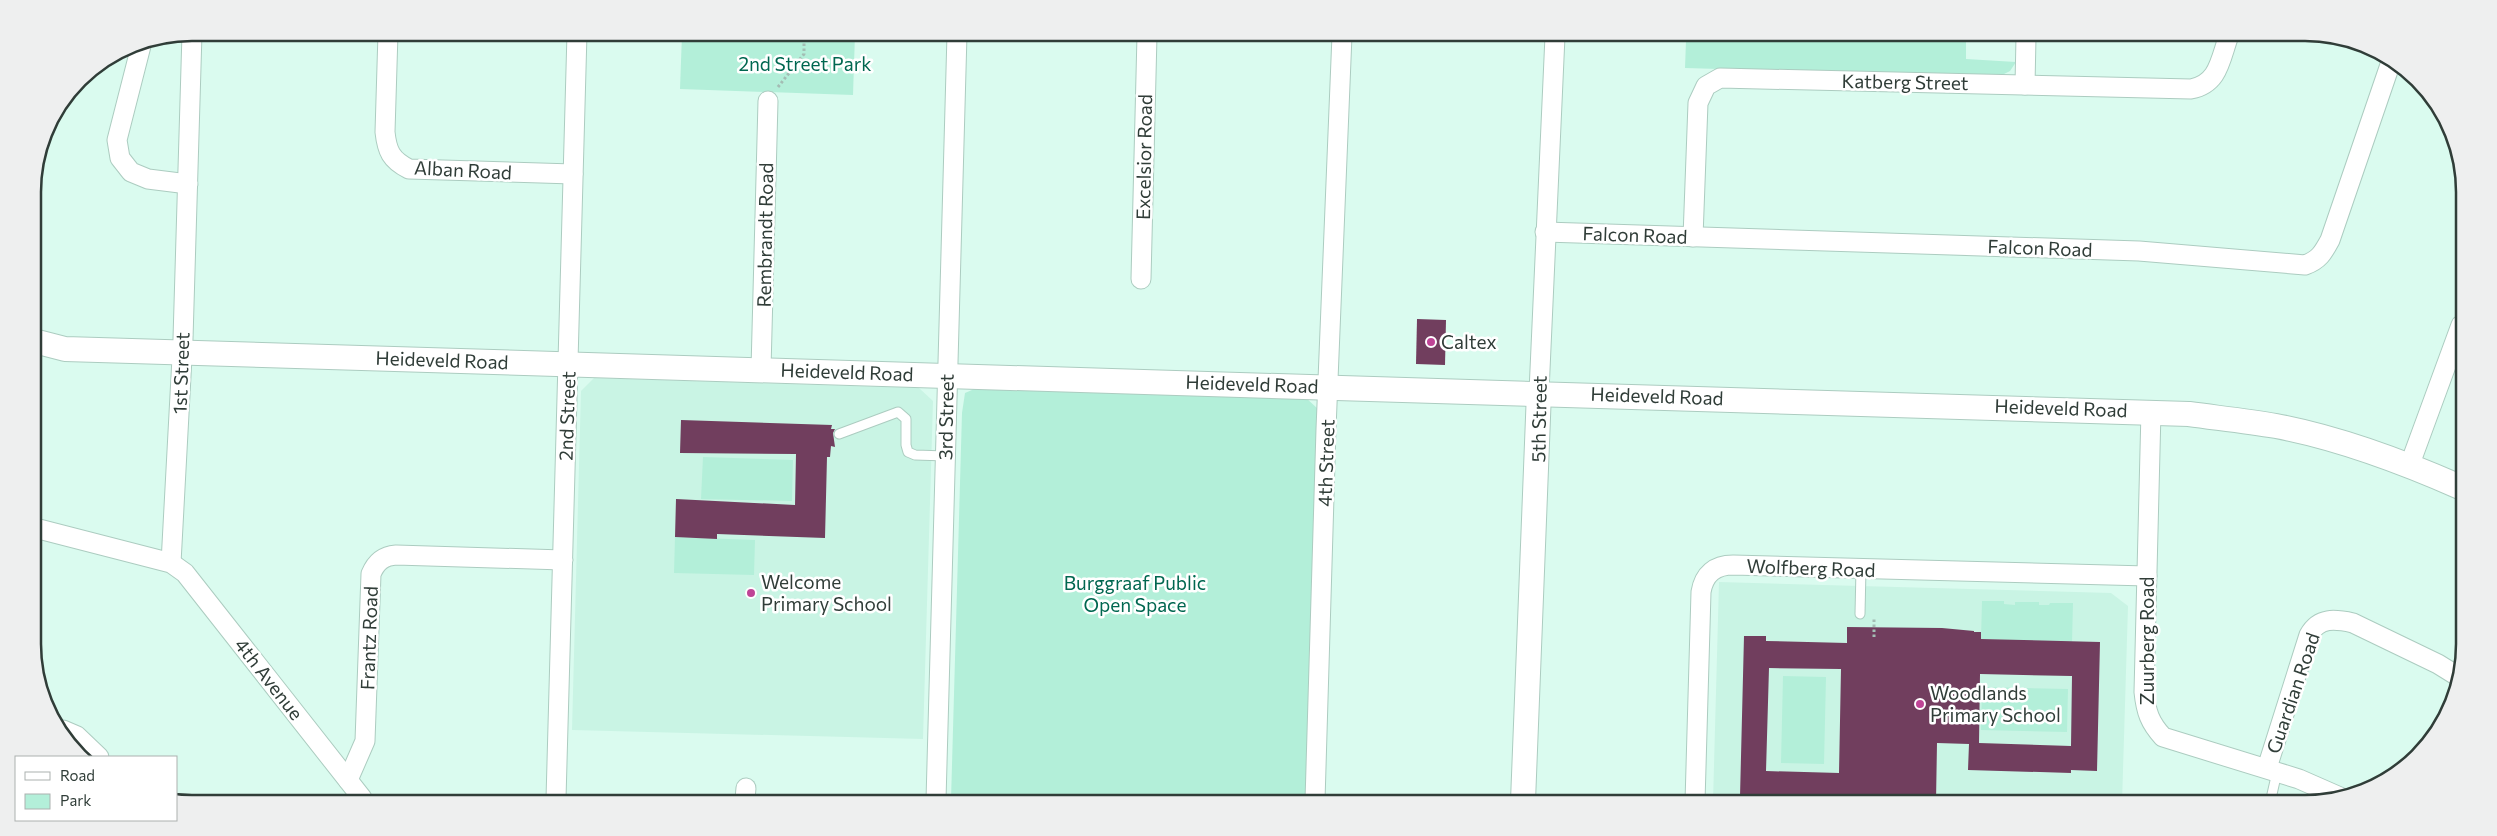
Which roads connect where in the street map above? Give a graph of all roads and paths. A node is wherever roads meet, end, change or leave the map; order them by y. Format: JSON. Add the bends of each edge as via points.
{"nodes":[{"id":1,"x":1342,"y":41,"type":"edge"},
{"id":2,"x":1555,"y":41,"type":"edge"},
{"id":3,"x":2026,"y":41,"type":"edge"},
{"id":4,"x":2227,"y":41,"type":"edge"},
{"id":5,"x":192,"y":42,"type":"edge"},
{"id":6,"x":388,"y":42,"type":"edge"},
{"id":7,"x":578,"y":42,"type":"edge"},
{"id":8,"x":804,"y":42,"type":"edge"},
{"id":9,"x":957,"y":42,"type":"edge"},
{"id":10,"x":1147,"y":42,"type":"edge"},
{"id":11,"x":140,"y":51,"type":"edge"},
{"id":12,"x":2389,"y":67,"type":"edge"},
{"id":13,"x":2025,"y":85,"type":"junction"},
{"id":14,"x":768,"y":101,"type":"joint"},
{"id":15,"x":573,"y":174,"type":"junction"},
{"id":16,"x":188,"y":184,"type":"junction"},
{"id":17,"x":1545,"y":232,"type":"junction"},
{"id":18,"x":1693,"y":237,"type":"junction"},
{"id":19,"x":1141,"y":279,"type":"dead end"},
{"id":20,"x":2456,"y":339,"type":"edge"},
{"id":21,"x":42,"y":343,"type":"edge"},
{"id":22,"x":182,"y":352,"type":"junction"},
{"id":23,"x":569,"y":364,"type":"junction"},
{"id":24,"x":761,"y":370,"type":"junction"},
{"id":25,"x":947,"y":375,"type":"junction"},
{"id":26,"x":1330,"y":386,"type":"junction"},
{"id":27,"x":1539,"y":392,"type":"junction"},
{"id":28,"x":2151,"y":412,"type":"junction"},
{"id":29,"x":839,"y":434,"type":"dead end"},
{"id":30,"x":946,"y":456,"type":"junction"},
{"id":31,"x":2410,"y":464,"type":"junction"},
{"id":32,"x":2456,"y":485,"type":"edge"},
{"id":33,"x":41,"y":530,"type":"edge"},
{"id":34,"x":563,"y":560,"type":"junction"},
{"id":35,"x":172,"y":563,"type":"junction"},
{"id":36,"x":1861,"y":569,"type":"junction"},
{"id":37,"x":2147,"y":576,"type":"junction"},
{"id":38,"x":1860,"y":614,"type":"dead end"},
{"id":39,"x":2453,"y":673,"type":"edge"},
{"id":40,"x":70,"y":733,"type":"edge"},
{"id":41,"x":98,"y":756,"type":"edge"},
{"id":42,"x":2272,"y":770,"type":"junction"},
{"id":43,"x":348,"y":780,"type":"junction"},
{"id":44,"x":2330,"y":792,"type":"edge"},
{"id":45,"x":1315,"y":794,"type":"edge"},
{"id":46,"x":1523,"y":794,"type":"edge"},
{"id":47,"x":1695,"y":794,"type":"edge"},
{"id":48,"x":2271,"y":794,"type":"edge"},
{"id":49,"x":360,"y":795,"type":"edge"},
{"id":50,"x":556,"y":795,"type":"edge"},
{"id":51,"x":936,"y":795,"type":"edge"}],
"edges":[{"from":1,"to":26,"type":"street","name":"4th Street"},
{"from":2,"to":17,"type":"street","name":"5th Street"},
{"from":3,"to":13,"type":"street"},
{"from":4,"to":13,"type":"street","name":"Katberg Street","via":[[2212,78],[2199,88]]},
{"from":5,"to":16,"type":"street","name":"1st Street"},
{"from":6,"to":15,"type":"street","name":"Alban Road","via":[[385,132],[386,145],[393,159],[409,169]]},
{"from":7,"to":15,"type":"street","name":"2nd Street"},
{"from":8,"to":14,"type":"path","via":[[804,54]]},
{"from":9,"to":25,"type":"street","name":"3rd Street"},
{"from":10,"to":19,"type":"street","name":"Excelsior Road"},
{"from":11,"to":16,"type":"street","via":[[117,140],[120,158],[131,172],[148,179]]},
{"from":12,"to":18,"type":"street","name":"Falcon Road","via":[[2330,240],[2322,255],[2305,265],[2139,251]]},
{"from":13,"to":18,"type":"street","name":"Katberg Street","via":[[1712,80],[1698,103]]},
{"from":14,"to":24,"type":"street","name":"Rembrandt Road"},
{"from":15,"to":23,"type":"street","name":"2nd Street"},
{"from":16,"to":22,"type":"street","name":"1st Street"},
{"from":17,"to":18,"type":"street","name":"Falcon Road"},
{"from":17,"to":27,"type":"street","name":"5th Street"},
{"from":20,"to":31,"type":"street"},
{"from":21,"to":22,"type":"street","name":"Heideveld Road","via":[[65,349]]},
{"from":22,"to":23,"type":"street","name":"Heideveld Road"},
{"from":22,"to":35,"type":"street","name":"1st Street"},
{"from":23,"to":24,"type":"street","name":"Heideveld Road"},
{"from":23,"to":34,"type":"street","name":"2nd Street"},
{"from":24,"to":25,"type":"street","name":"Heideveld Road"},
{"from":25,"to":26,"type":"street","name":"Heideveld Road"},
{"from":25,"to":30,"type":"street","name":"3rd Street"},
{"from":26,"to":27,"type":"street","name":"Heideveld Road"},
{"from":26,"to":45,"type":"street","name":"4th Street"},
{"from":27,"to":28,"type":"street","name":"Heideveld Road"},
{"from":27,"to":46,"type":"street","name":"5th Street"},
{"from":28,"to":31,"type":"street","name":"Heideveld Road","via":[[2190,414],[2278,427]]},
{"from":28,"to":37,"type":"street","name":"Zuurberg Road"},
{"from":29,"to":30,"type":"lane","via":[[898,412],[906,419],[908,452]]},
{"from":30,"to":51,"type":"street","name":"3rd Street"},
{"from":31,"to":32,"type":"street","name":"Heideveld Road"},
{"from":33,"to":35,"type":"street"},
{"from":34,"to":43,"type":"street","name":"Frantz Road","via":[[396,555],[378,562],[372,574],[365,741]]},
{"from":34,"to":50,"type":"street","name":"2nd Street"},
{"from":35,"to":43,"type":"street","name":"4th Avenue","via":[[194,584]]},
{"from":36,"to":37,"type":"street","name":"Wolfberg Road"},
{"from":36,"to":38,"type":"lane"},
{"from":36,"to":47,"type":"street","name":"Wolfberg Road","via":[[1724,565],[1705,578],[1701,592]]},
{"from":37,"to":42,"type":"street","name":"Zuurberg Road","via":[[2144,692],[2146,711],[2152,725],[2163,737]]},
{"from":39,"to":42,"type":"street","name":"Guardian Road","via":[[2353,624],[2321,622],[2309,635]]},
{"from":40,"to":41,"type":"street"},
{"from":42,"to":44,"type":"street","name":"Zuurberg Road"},
{"from":42,"to":48,"type":"lane"},
{"from":43,"to":49,"type":"street","name":"4th Avenue"}]}
